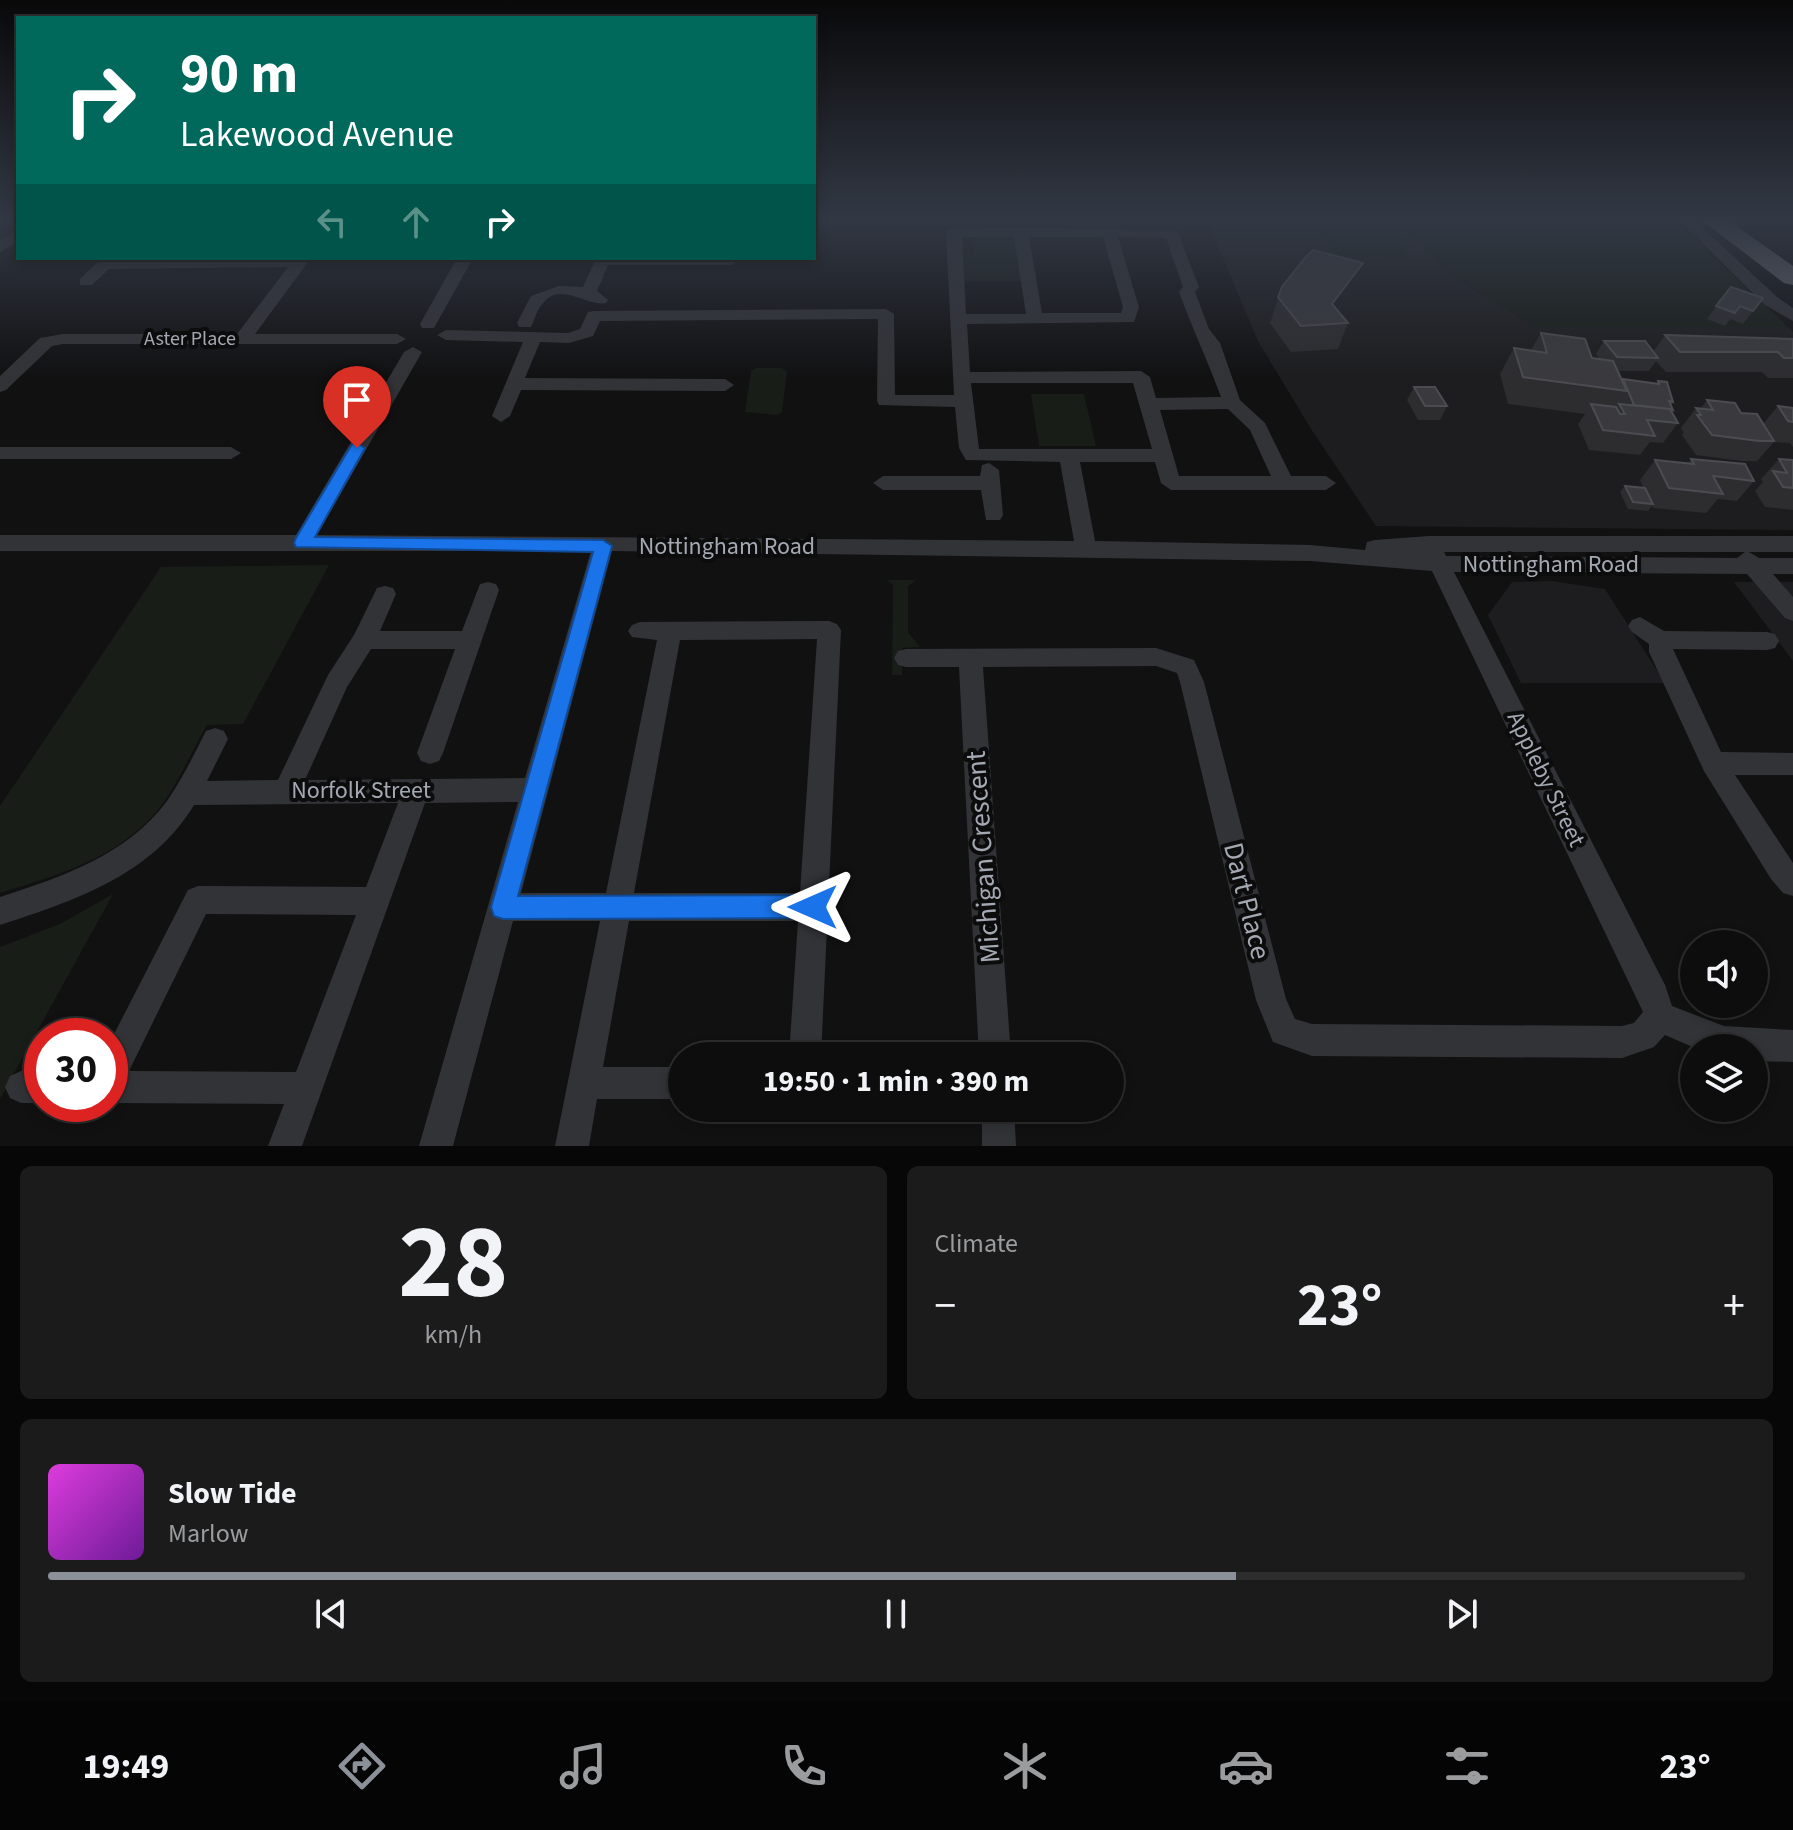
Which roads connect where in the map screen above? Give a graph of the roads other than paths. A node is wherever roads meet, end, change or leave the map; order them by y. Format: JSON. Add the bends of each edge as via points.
{"nodes":[{"id":1,"x":97,"y":271,"type":"edge"},
{"id":2,"x":293,"y":271,"type":"edge"},
{"id":3,"x":457,"y":271,"type":"edge"},
{"id":4,"x":597,"y":271,"type":"edge"},
{"id":5,"x":956,"y":271,"type":"edge"},
{"id":6,"x":1027,"y":271,"type":"edge"},
{"id":7,"x":1120,"y":271,"type":"edge"},
{"id":8,"x":1186,"y":271,"type":"edge"},
{"id":9,"x":1740,"y":271,"type":"edge"},
{"id":10,"x":86,"y":282,"type":"dead end"},
{"id":11,"x":589,"y":292,"type":"junction"},
{"id":12,"x":594,"y":316,"type":"junction"},
{"id":13,"x":1793,"y":316,"type":"edge"},
{"id":14,"x":958,"y":319,"type":"junction"},
{"id":15,"x":1035,"y":319,"type":"junction"},
{"id":16,"x":428,"y":324,"type":"junction"},
{"id":17,"x":529,"y":331,"type":"junction"},
{"id":18,"x":446,"y":335,"type":"junction"},
{"id":19,"x":242,"y":339,"type":"junction"},
{"id":20,"x":397,"y":339,"type":"junction"},
{"id":21,"x":413,"y":352,"type":"junction"},
{"id":22,"x":961,"y":378,"type":"junction"},
{"id":23,"x":514,"y":384,"type":"junction"},
{"id":24,"x":725,"y":385,"type":"dead end"},
{"id":25,"x":0,"y":386,"type":"edge"},
{"id":26,"x":963,"y":401,"type":"junction"},
{"id":27,"x":1232,"y":403,"type":"junction"},
{"id":28,"x":1149,"y":404,"type":"junction"},
{"id":29,"x":501,"y":416,"type":"dead end"},
{"id":30,"x":0,"y":453,"type":"edge"},
{"id":31,"x":231,"y":453,"type":"dead end"},
{"id":32,"x":988,"y":456,"type":"junction"},
{"id":33,"x":1069,"y":456,"type":"junction"},
{"id":34,"x":1163,"y":456,"type":"junction"},
{"id":35,"x":883,"y":483,"type":"dead end"},
{"id":36,"x":990,"y":483,"type":"junction"},
{"id":37,"x":1284,"y":483,"type":"junction"},
{"id":38,"x":1326,"y":483,"type":"dead end"},
{"id":39,"x":993,"y":515,"type":"dead end"},
{"id":40,"x":0,"y":543,"type":"edge"},
{"id":41,"x":302,"y":543,"type":"junction"},
{"id":42,"x":1734,"y":544,"type":"junction"},
{"id":43,"x":1793,"y":544,"type":"edge"},
{"id":44,"x":603,"y":546,"type":"junction"},
{"id":45,"x":1086,"y":549,"type":"junction"},
{"id":46,"x":1434,"y":554,"type":"junction"},
{"id":47,"x":1753,"y":566,"type":"junction"},
{"id":48,"x":1793,"y":566,"type":"edge"},
{"id":49,"x":488,"y":590,"type":"dead end"},
{"id":50,"x":385,"y":594,"type":"dead end"},
{"id":51,"x":1793,"y":612,"type":"edge"},
{"id":52,"x":640,"y":631,"type":"dead end"},
{"id":53,"x":670,"y":631,"type":"junction"},
{"id":54,"x":364,"y":640,"type":"junction"},
{"id":55,"x":470,"y":640,"type":"junction"},
{"id":56,"x":1767,"y":641,"type":"dead end"},
{"id":57,"x":906,"y":658,"type":"dead end"},
{"id":58,"x":970,"y":658,"type":"junction"},
{"id":59,"x":215,"y":739,"type":"dead end"},
{"id":60,"x":430,"y":753,"type":"dead end"},
{"id":61,"x":1713,"y":763,"type":"junction"},
{"id":62,"x":1793,"y":764,"type":"edge"},
{"id":63,"x":287,"y":790,"type":"junction"},
{"id":64,"x":416,"y":790,"type":"junction"},
{"id":65,"x":536,"y":790,"type":"junction"},
{"id":66,"x":187,"y":793,"type":"junction"},
{"id":67,"x":1793,"y":883,"type":"edge"},
{"id":68,"x":375,"y":901,"type":"junction"},
{"id":69,"x":503,"y":907,"type":"junction"},
{"id":70,"x":617,"y":907,"type":"junction"},
{"id":71,"x":813,"y":907,"type":"junction"},
{"id":72,"x":0,"y":911,"type":"edge"},
{"id":73,"x":1660,"y":1016,"type":"junction"},
{"id":74,"x":128,"y":1039,"type":"edge"},
{"id":75,"x":806,"y":1042,"type":"edge"},
{"id":76,"x":994,"y":1042,"type":"edge"},
{"id":77,"x":1793,"y":1046,"type":"edge"},
{"id":78,"x":584,"y":1083,"type":"junction"},
{"id":79,"x":668,"y":1083,"type":"edge"},
{"id":80,"x":128,"y":1087,"type":"edge"},
{"id":81,"x":306,"y":1088,"type":"junction"},
{"id":82,"x":998,"y":1122,"type":"edge"},
{"id":83,"x":285,"y":1146,"type":"edge"},
{"id":84,"x":436,"y":1146,"type":"edge"},
{"id":85,"x":572,"y":1146,"type":"edge"},
{"id":86,"x":999,"y":1146,"type":"edge"}],
"edges":[{"from":1,"to":10,"type":"street"},
{"from":2,"to":19,"type":"street"},
{"from":3,"to":16,"type":"street"},
{"from":4,"to":11,"type":"street"},
{"from":5,"to":14,"type":"street"},
{"from":6,"to":15,"type":"street"},
{"from":7,"to":15,"type":"street","via":[[1131,307],[1128,318]]},
{"from":8,"to":27,"type":"street","via":[[1191,287],[1187,292]]},
{"from":9,"to":13,"type":"street"},
{"from":11,"to":12,"type":"street","via":[[600,300]]},
{"from":11,"to":17,"type":"street","via":[[543,295],[536,300]]},
{"from":12,"to":17,"type":"street","via":[[587,332],[569,338]]},
{"from":12,"to":26,"type":"street","via":[[886,314],[886,401]]},
{"from":14,"to":15,"type":"street"},
{"from":14,"to":22,"type":"street"},
{"from":16,"to":18,"type":"street","via":[[444,328]]},
{"from":16,"to":20,"type":"street","via":[[409,328]]},
{"from":17,"to":18,"type":"street"},
{"from":17,"to":23,"type":"street"},
{"from":18,"to":21,"type":"street","via":[[438,345]]},
{"from":19,"to":20,"type":"street","name":"Aster Place"},
{"from":19,"to":25,"type":"street","name":"Aster Place","via":[[46,342]]},
{"from":20,"to":21,"type":"street","via":[[401,349]]},
{"from":21,"to":41,"type":"street"},
{"from":22,"to":26,"type":"street"},
{"from":22,"to":28,"type":"street","via":[[1141,377]]},
{"from":23,"to":24,"type":"street"},
{"from":23,"to":29,"type":"street"},
{"from":26,"to":32,"type":"street","via":[[969,448],[973,455]]},
{"from":27,"to":28,"type":"street"},
{"from":27,"to":37,"type":"street","via":[[1258,427]]},
{"from":28,"to":34,"type":"street"},
{"from":30,"to":31,"type":"street"},
{"from":32,"to":33,"type":"street"},
{"from":32,"to":36,"type":"street"},
{"from":33,"to":34,"type":"street"},
{"from":33,"to":45,"type":"street"},
{"from":34,"to":37,"type":"street","via":[[1171,483]]},
{"from":35,"to":36,"type":"street"},
{"from":36,"to":39,"type":"street"},
{"from":37,"to":38,"type":"street"},
{"from":40,"to":41,"type":"street","name":"Nottingham Road"},
{"from":41,"to":44,"type":"street","name":"Nottingham Road"},
{"from":42,"to":43,"type":"street","name":"Nottingham Road"},
{"from":42,"to":46,"type":"street","name":"Nottingham Road"},
{"from":42,"to":47,"type":"street"},
{"from":44,"to":45,"type":"street","name":"Nottingham Road"},
{"from":44,"to":65,"type":"street"},
{"from":45,"to":46,"type":"street","name":"Nottingham Road"},
{"from":46,"to":47,"type":"street","name":"Nottingham Road"},
{"from":46,"to":73,"type":"street","name":"Appleby Street"},
{"from":47,"to":48,"type":"street","name":"Nottingham Road"},
{"from":47,"to":51,"type":"street"},
{"from":49,"to":55,"type":"street"},
{"from":50,"to":54,"type":"street"},
{"from":52,"to":53,"type":"street"},
{"from":53,"to":70,"type":"street"},
{"from":53,"to":71,"type":"street","via":[[829,630]]},
{"from":54,"to":55,"type":"street"},
{"from":54,"to":63,"type":"street","via":[[337,682]]},
{"from":55,"to":60,"type":"street"},
{"from":56,"to":61,"type":"street","via":[[1650,633]]},
{"from":57,"to":58,"type":"street","name":"Dart Place"},
{"from":58,"to":73,"type":"street","name":"Dart Place","via":[[1156,657],[1186,667],[1271,1000],[1284,1031],[1312,1040],[1622,1042],[1643,1036]]},
{"from":58,"to":76,"type":"street","name":"Michigan Crescent"},
{"from":59,"to":66,"type":"street"},
{"from":61,"to":62,"type":"street"},
{"from":61,"to":67,"type":"street"},
{"from":63,"to":64,"type":"street","name":"Norfolk Street"},
{"from":63,"to":66,"type":"street","name":"Norfolk Street"},
{"from":64,"to":65,"type":"street","name":"Norfolk Street"},
{"from":64,"to":68,"type":"street"},
{"from":65,"to":69,"type":"street"},
{"from":66,"to":72,"type":"street","via":[[140,849],[92,876]]},
{"from":68,"to":74,"type":"street","via":[[198,900]]},
{"from":68,"to":81,"type":"street"},
{"from":69,"to":70,"type":"street"},
{"from":69,"to":84,"type":"street"},
{"from":70,"to":71,"type":"street"},
{"from":70,"to":78,"type":"street"},
{"from":71,"to":75,"type":"street"},
{"from":73,"to":77,"type":"street","via":[[1708,1040],[1740,1047]]},
{"from":78,"to":79,"type":"street"},
{"from":78,"to":85,"type":"street"},
{"from":80,"to":81,"type":"street"},
{"from":81,"to":83,"type":"street"},
{"from":82,"to":86,"type":"street"}]}
